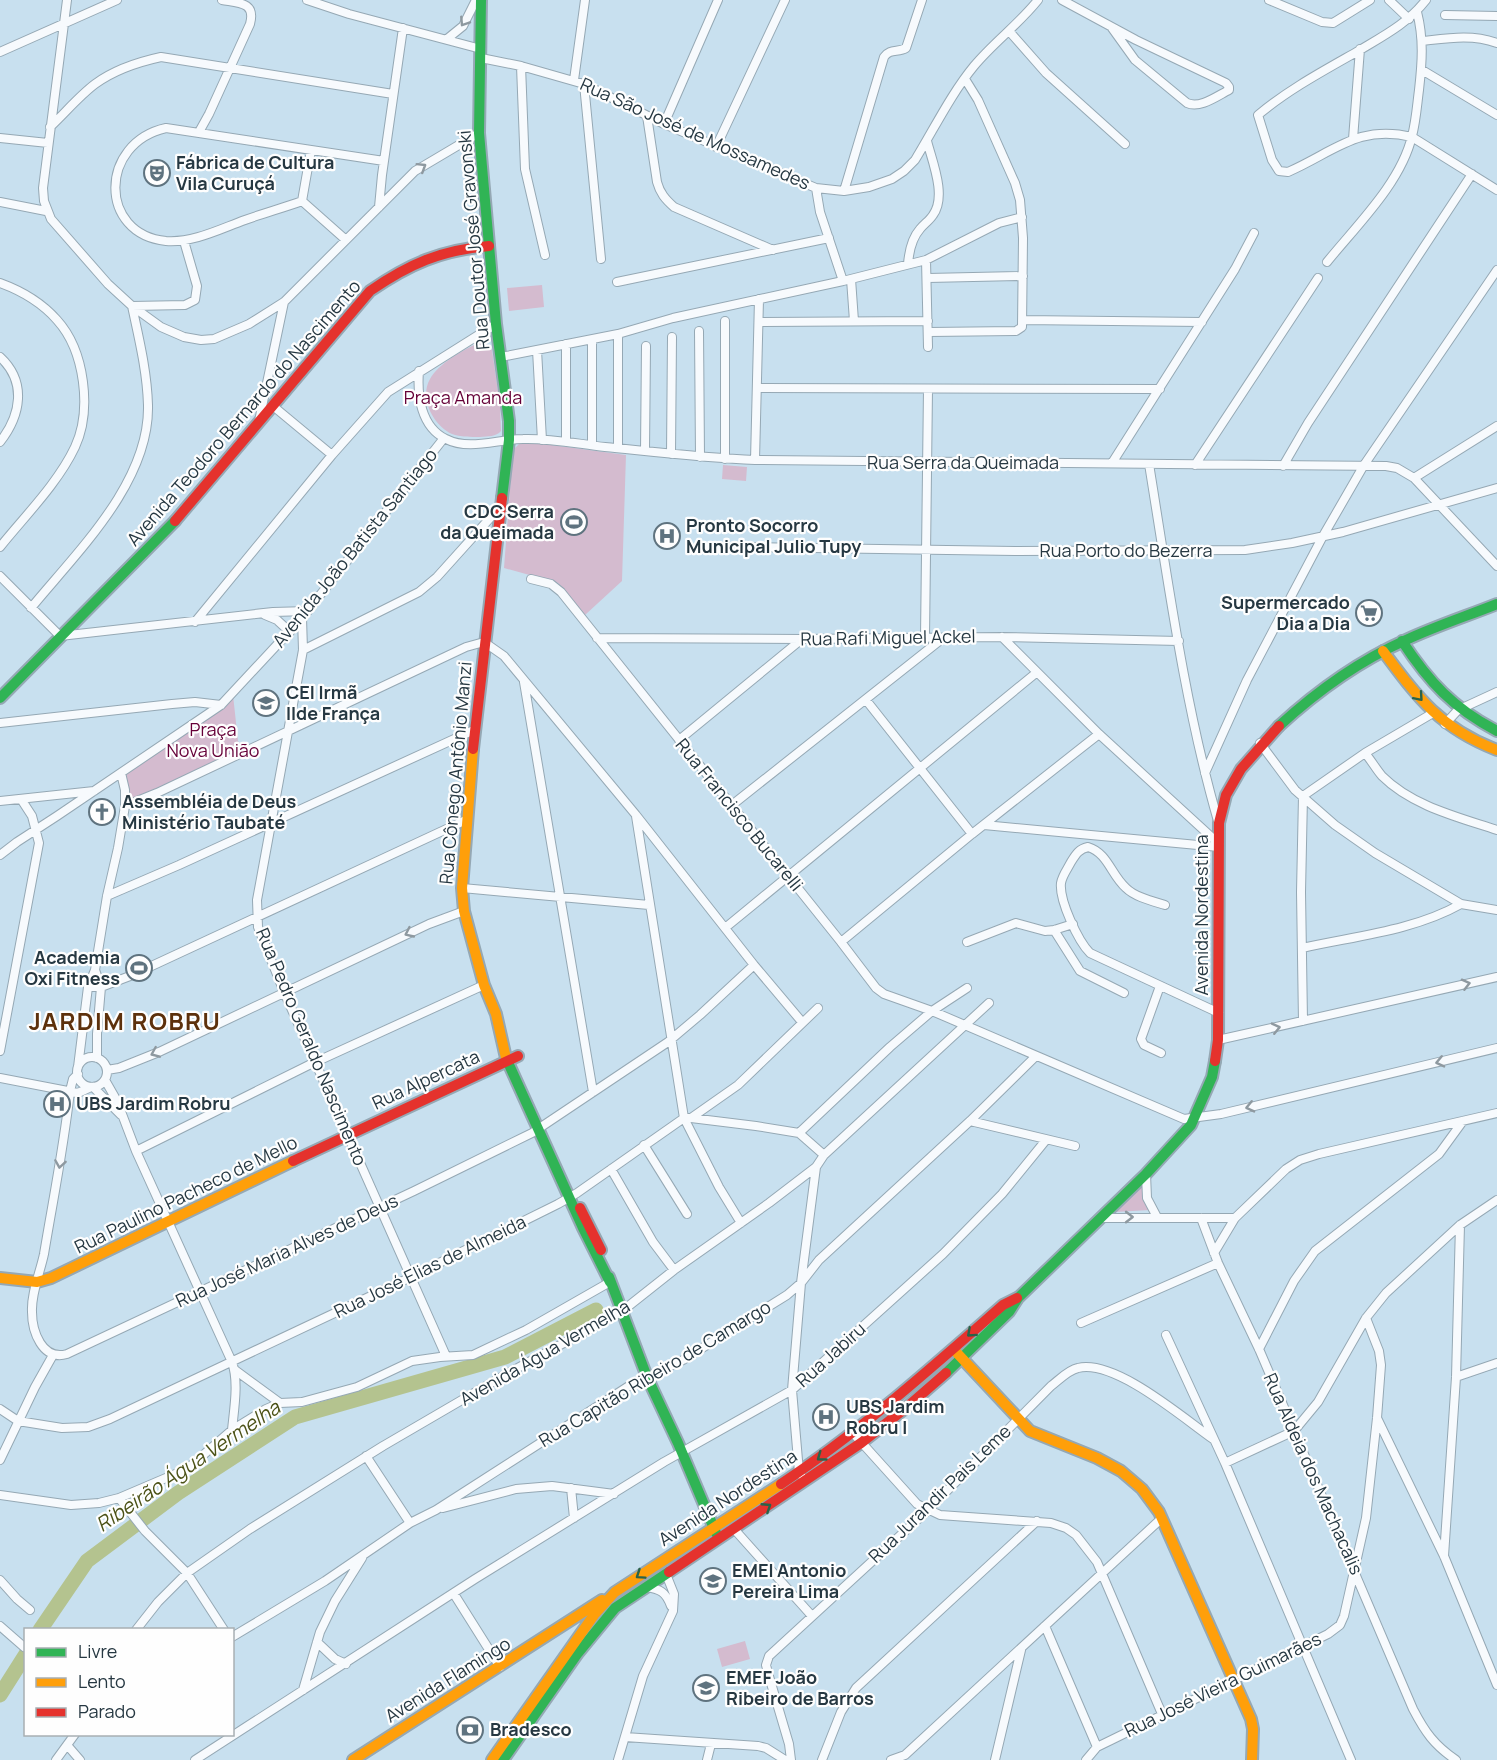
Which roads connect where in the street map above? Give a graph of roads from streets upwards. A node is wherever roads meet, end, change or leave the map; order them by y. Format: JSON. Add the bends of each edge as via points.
{"nodes":[{"id":1,"x":67,"y":0,"type":"edge"},
{"id":2,"x":117,"y":0,"type":"edge"},
{"id":3,"x":222,"y":0,"type":"edge"},
{"id":4,"x":307,"y":0,"type":"edge"},
{"id":5,"x":478,"y":0,"type":"edge"},
{"id":6,"x":585,"y":0,"type":"edge"},
{"id":7,"x":718,"y":0,"type":"edge"},
{"id":8,"x":785,"y":0,"type":"edge"},
{"id":9,"x":922,"y":0,"type":"edge"},
{"id":10,"x":1038,"y":0,"type":"edge"},
{"id":11,"x":1062,"y":0,"type":"edge"},
{"id":12,"x":1269,"y":0,"type":"edge"},
{"id":13,"x":1370,"y":0,"type":"edge"},
{"id":14,"x":1389,"y":0,"type":"edge"},
{"id":15,"x":1426,"y":0,"type":"edge"},
{"id":16,"x":1417,"y":12,"type":"junction"},
{"id":17,"x":1445,"y":15,"type":"dead end"},
{"id":18,"x":1497,"y":16,"type":"edge"},
{"id":19,"x":1409,"y":19,"type":"junction"},
{"id":20,"x":63,"y":24,"type":"junction"},
{"id":21,"x":403,"y":27,"type":"junction"},
{"id":22,"x":1112,"y":28,"type":"junction"},
{"id":23,"x":1009,"y":32,"type":"junction"},
{"id":24,"x":447,"y":39,"type":"junction"},
{"id":25,"x":1423,"y":41,"type":"junction"},
{"id":26,"x":1497,"y":43,"type":"edge"},
{"id":27,"x":1360,"y":50,"type":"junction"},
{"id":28,"x":0,"y":52,"type":"edge"},
{"id":29,"x":481,"y":54,"type":"junction"},
{"id":30,"x":521,"y":66,"type":"junction"},
{"id":31,"x":1422,"y":69,"type":"junction"},
{"id":32,"x":229,"y":70,"type":"junction"},
{"id":33,"x":965,"y":79,"type":"junction"},
{"id":34,"x":574,"y":80,"type":"junction"},
{"id":35,"x":584,"y":84,"type":"junction"},
{"id":36,"x":393,"y":94,"type":"junction"},
{"id":37,"x":1497,"y":115,"type":"edge"},
{"id":38,"x":647,"y":116,"type":"junction"},
{"id":39,"x":664,"y":124,"type":"junction"},
{"id":40,"x":50,"y":127,"type":"junction"},
{"id":41,"x":199,"y":132,"type":"junction"},
{"id":42,"x":479,"y":134,"type":"junction"},
{"id":43,"x":1412,"y":137,"type":"junction"},
{"id":44,"x":0,"y":138,"type":"edge"},
{"id":45,"x":1353,"y":138,"type":"junction"},
{"id":46,"x":927,"y":141,"type":"junction"},
{"id":47,"x":48,"y":143,"type":"junction"},
{"id":48,"x":1125,"y":144,"type":"dead end"},
{"id":49,"x":717,"y":147,"type":"junction"},
{"id":50,"x":311,"y":150,"type":"junction"},
{"id":51,"x":384,"y":161,"type":"junction"},
{"id":52,"x":1472,"y":174,"type":"junction"},
{"id":53,"x":816,"y":188,"type":"junction"},
{"id":54,"x":1497,"y":190,"type":"edge"},
{"id":55,"x":844,"y":191,"type":"junction"},
{"id":56,"x":302,"y":201,"type":"junction"},
{"id":57,"x":0,"y":202,"type":"edge"},
{"id":58,"x":379,"y":207,"type":"junction"},
{"id":59,"x":46,"y":211,"type":"junction"},
{"id":60,"x":1022,"y":217,"type":"junction"},
{"id":61,"x":1254,"y":233,"type":"dead end"},
{"id":62,"x":829,"y":238,"type":"junction"},
{"id":63,"x":346,"y":240,"type":"junction"},
{"id":64,"x":184,"y":241,"type":"junction"},
{"id":65,"x":489,"y":246,"type":"junction"},
{"id":66,"x":774,"y":251,"type":"junction"},
{"id":67,"x":545,"y":255,"type":"dead end"},
{"id":68,"x":601,"y":259,"type":"dead end"},
{"id":69,"x":926,"y":260,"type":"junction"},
{"id":70,"x":1327,"y":262,"type":"dead end"},
{"id":71,"x":908,"y":264,"type":"junction"},
{"id":72,"x":1497,"y":270,"type":"edge"},
{"id":73,"x":1023,"y":276,"type":"junction"},
{"id":74,"x":928,"y":278,"type":"junction"},
{"id":75,"x":1318,"y":278,"type":"dead end"},
{"id":76,"x":847,"y":280,"type":"junction"},
{"id":77,"x":617,"y":282,"type":"dead end"},
{"id":78,"x":0,"y":283,"type":"edge"},
{"id":79,"x":759,"y":299,"type":"junction"},
{"id":80,"x":284,"y":302,"type":"junction"},
{"id":81,"x":132,"y":306,"type":"junction"},
{"id":82,"x":1022,"y":320,"type":"junction"},
{"id":83,"x":725,"y":321,"type":"dead end"},
{"id":84,"x":854,"y":321,"type":"junction"},
{"id":85,"x":928,"y":321,"type":"junction"},
{"id":86,"x":760,"y":322,"type":"junction"},
{"id":87,"x":1202,"y":322,"type":"junction"},
{"id":88,"x":496,"y":324,"type":"junction"},
{"id":89,"x":699,"y":330,"type":"dead end"},
{"id":90,"x":929,"y":332,"type":"junction"},
{"id":91,"x":618,"y":334,"type":"junction"},
{"id":92,"x":672,"y":337,"type":"dead end"},
{"id":93,"x":592,"y":340,"type":"junction"},
{"id":94,"x":566,"y":344,"type":"junction"},
{"id":95,"x":646,"y":346,"type":"dead end"},
{"id":96,"x":928,"y":347,"type":"dead end"},
{"id":97,"x":537,"y":350,"type":"junction"},
{"id":98,"x":0,"y":357,"type":"edge"},
{"id":99,"x":501,"y":357,"type":"junction"},
{"id":100,"x":419,"y":371,"type":"junction"},
{"id":101,"x":757,"y":388,"type":"junction"},
{"id":102,"x":928,"y":389,"type":"junction"},
{"id":103,"x":1160,"y":389,"type":"junction"},
{"id":104,"x":273,"y":406,"type":"junction"},
{"id":105,"x":259,"y":423,"type":"junction"},
{"id":106,"x":1497,"y":426,"type":"edge"},
{"id":107,"x":444,"y":438,"type":"junction"},
{"id":108,"x":509,"y":440,"type":"junction"},
{"id":109,"x":542,"y":440,"type":"junction"},
{"id":110,"x":0,"y":441,"type":"edge"},
{"id":111,"x":567,"y":442,"type":"junction"},
{"id":112,"x":592,"y":445,"type":"junction"},
{"id":113,"x":618,"y":448,"type":"junction"},
{"id":114,"x":645,"y":451,"type":"junction"},
{"id":115,"x":671,"y":454,"type":"junction"},
{"id":116,"x":332,"y":455,"type":"junction"},
{"id":117,"x":700,"y":457,"type":"junction"},
{"id":118,"x":725,"y":459,"type":"junction"},
{"id":119,"x":755,"y":460,"type":"junction"},
{"id":120,"x":928,"y":463,"type":"junction"},
{"id":121,"x":1112,"y":463,"type":"junction"},
{"id":122,"x":1149,"y":464,"type":"junction"},
{"id":123,"x":1196,"y":465,"type":"junction"},
{"id":124,"x":1364,"y":465,"type":"junction"},
{"id":125,"x":1283,"y":466,"type":"junction"},
{"id":126,"x":1414,"y":478,"type":"junction"},
{"id":127,"x":1497,"y":488,"type":"edge"},
{"id":128,"x":502,"y":504,"type":"junction"},
{"id":129,"x":1438,"y":505,"type":"junction"},
{"id":130,"x":1323,"y":536,"type":"junction"},
{"id":131,"x":0,"y":547,"type":"edge"},
{"id":132,"x":748,"y":547,"type":"dead end"},
{"id":133,"x":927,"y":550,"type":"junction"},
{"id":134,"x":1163,"y":551,"type":"junction"},
{"id":135,"x":1494,"y":558,"type":"edge"},
{"id":136,"x":1497,"y":566,"type":"edge"},
{"id":137,"x":0,"y":576,"type":"edge"},
{"id":138,"x":531,"y":579,"type":"dead end"},
{"id":139,"x":1497,"y":604,"type":"edge"},
{"id":140,"x":31,"y":608,"type":"junction"},
{"id":141,"x":263,"y":614,"type":"junction"},
{"id":142,"x":305,"y":615,"type":"junction"},
{"id":143,"x":195,"y":622,"type":"junction"},
{"id":144,"x":290,"y":632,"type":"junction"},
{"id":145,"x":60,"y":636,"type":"junction"},
{"id":146,"x":925,"y":637,"type":"junction"},
{"id":147,"x":1002,"y":637,"type":"junction"},
{"id":148,"x":597,"y":638,"type":"junction"},
{"id":149,"x":943,"y":638,"type":"junction"},
{"id":150,"x":802,"y":639,"type":"junction"},
{"id":151,"x":1179,"y":641,"type":"junction"},
{"id":152,"x":1402,"y":641,"type":"junction"},
{"id":153,"x":484,"y":642,"type":"junction"},
{"id":154,"x":303,"y":650,"type":"junction"},
{"id":155,"x":1383,"y":651,"type":"junction"},
{"id":156,"x":1415,"y":662,"type":"junction"},
{"id":157,"x":1398,"y":672,"type":"junction"},
{"id":158,"x":1036,"y":673,"type":"junction"},
{"id":159,"x":523,"y":681,"type":"junction"},
{"id":160,"x":1497,"y":692,"type":"edge"},
{"id":161,"x":0,"y":698,"type":"edge"},
{"id":162,"x":866,"y":700,"type":"junction"},
{"id":163,"x":221,"y":705,"type":"junction"},
{"id":164,"x":1458,"y":710,"type":"junction"},
{"id":165,"x":1433,"y":713,"type":"junction"},
{"id":166,"x":0,"y":723,"type":"edge"},
{"id":167,"x":1445,"y":724,"type":"junction"},
{"id":168,"x":288,"y":730,"type":"junction"},
{"id":169,"x":474,"y":730,"type":"junction"},
{"id":170,"x":1497,"y":731,"type":"edge"},
{"id":171,"x":1099,"y":734,"type":"junction"},
{"id":172,"x":679,"y":740,"type":"junction"},
{"id":173,"x":1260,"y":743,"type":"junction"},
{"id":174,"x":1497,"y":750,"type":"edge"},
{"id":175,"x":1365,"y":753,"type":"junction"},
{"id":176,"x":921,"y":768,"type":"junction"},
{"id":177,"x":122,"y":773,"type":"junction"},
{"id":178,"x":1205,"y":775,"type":"junction"},
{"id":179,"x":95,"y":791,"type":"junction"},
{"id":180,"x":1226,"y":794,"type":"junction"},
{"id":181,"x":1303,"y":796,"type":"junction"},
{"id":182,"x":21,"y":799,"type":"junction"},
{"id":183,"x":0,"y":801,"type":"edge"},
{"id":184,"x":732,"y":805,"type":"junction"},
{"id":185,"x":124,"y":806,"type":"junction"},
{"id":186,"x":636,"y":815,"type":"junction"},
{"id":187,"x":466,"y":820,"type":"junction"},
{"id":188,"x":272,"y":822,"type":"junction"},
{"id":189,"x":1219,"y":822,"type":"junction"},
{"id":190,"x":984,"y":825,"type":"junction"},
{"id":191,"x":37,"y":830,"type":"junction"},
{"id":192,"x":1497,"y":830,"type":"edge"},
{"id":193,"x":972,"y":834,"type":"junction"},
{"id":194,"x":1219,"y":845,"type":"junction"},
{"id":195,"x":0,"y":855,"type":"edge"},
{"id":196,"x":789,"y":878,"type":"junction"},
{"id":197,"x":462,"y":888,"type":"junction"},
{"id":198,"x":107,"y":896,"type":"junction"},
{"id":199,"x":559,"y":898,"type":"junction"},
{"id":200,"x":1461,"y":904,"type":"junction"},
{"id":201,"x":650,"y":905,"type":"junction"},
{"id":202,"x":1165,"y":905,"type":"dead end"},
{"id":203,"x":1497,"y":910,"type":"edge"},
{"id":204,"x":464,"y":911,"type":"junction"},
{"id":205,"x":257,"y":918,"type":"junction"},
{"id":206,"x":1073,"y":924,"type":"junction"},
{"id":207,"x":725,"y":928,"type":"junction"},
{"id":208,"x":1054,"y":930,"type":"junction"},
{"id":209,"x":841,"y":942,"type":"junction"},
{"id":210,"x":967,"y":942,"type":"dead end"},
{"id":211,"x":1302,"y":948,"type":"junction"},
{"id":212,"x":754,"y":965,"type":"junction"},
{"id":213,"x":95,"y":970,"type":"junction"},
{"id":214,"x":1497,"y":976,"type":"edge"},
{"id":215,"x":484,"y":985,"type":"junction"},
{"id":216,"x":1160,"y":986,"type":"junction"},
{"id":217,"x":88,"y":987,"type":"junction"},
{"id":218,"x":101,"y":987,"type":"junction"},
{"id":219,"x":967,"y":988,"type":"dead end"},
{"id":220,"x":284,"y":992,"type":"junction"},
{"id":221,"x":1124,"y":993,"type":"dead end"},
{"id":222,"x":989,"y":1003,"type":"dead end"},
{"id":223,"x":818,"y":1008,"type":"dead end"},
{"id":224,"x":932,"y":1011,"type":"junction"},
{"id":225,"x":1219,"y":1013,"type":"junction"},
{"id":226,"x":802,"y":1022,"type":"junction"},
{"id":227,"x":1303,"y":1022,"type":"junction"},
{"id":228,"x":964,"y":1025,"type":"junction"},
{"id":229,"x":673,"y":1038,"type":"junction"},
{"id":230,"x":1218,"y":1040,"type":"junction"},
{"id":231,"x":1497,"y":1048,"type":"edge"},
{"id":232,"x":0,"y":1051,"type":"edge"},
{"id":233,"x":1161,"y":1053,"type":"dead end"},
{"id":234,"x":1035,"y":1057,"type":"junction"},
{"id":235,"x":97,"y":1058,"type":"junction"},
{"id":236,"x":513,"y":1058,"type":"junction"},
{"id":237,"x":315,"y":1063,"type":"junction"},
{"id":238,"x":107,"y":1070,"type":"junction"},
{"id":239,"x":78,"y":1071,"type":"junction"},
{"id":240,"x":0,"y":1078,"type":"edge"},
{"id":241,"x":105,"y":1080,"type":"junction"},
{"id":242,"x":92,"y":1087,"type":"junction"},
{"id":243,"x":70,"y":1091,"type":"junction"},
{"id":244,"x":593,"y":1092,"type":"junction"},
{"id":245,"x":1497,"y":1113,"type":"edge"},
{"id":246,"x":122,"y":1116,"type":"junction"},
{"id":247,"x":687,"y":1118,"type":"junction"},
{"id":248,"x":1194,"y":1119,"type":"junction"},
{"id":249,"x":970,"y":1121,"type":"junction"},
{"id":250,"x":1463,"y":1121,"type":"junction"},
{"id":251,"x":538,"y":1130,"type":"junction"},
{"id":252,"x":799,"y":1133,"type":"junction"},
{"id":253,"x":348,"y":1134,"type":"junction"},
{"id":254,"x":1046,"y":1140,"type":"junction"},
{"id":255,"x":644,"y":1145,"type":"junction"},
{"id":256,"x":1075,"y":1146,"type":"dead end"},
{"id":257,"x":136,"y":1151,"type":"junction"},
{"id":258,"x":824,"y":1155,"type":"junction"},
{"id":259,"x":816,"y":1167,"type":"junction"},
{"id":260,"x":611,"y":1169,"type":"junction"},
{"id":261,"x":1146,"y":1174,"type":"junction"},
{"id":262,"x":570,"y":1197,"type":"junction"},
{"id":263,"x":1497,"y":1200,"type":"edge"},
{"id":264,"x":380,"y":1207,"type":"junction"},
{"id":265,"x":687,"y":1214,"type":"dead end"},
{"id":266,"x":1101,"y":1218,"type":"junction"},
{"id":267,"x":1157,"y":1218,"type":"junction"},
{"id":268,"x":1202,"y":1218,"type":"junction"},
{"id":269,"x":1235,"y":1218,"type":"junction"},
{"id":270,"x":169,"y":1221,"type":"junction"},
{"id":271,"x":741,"y":1223,"type":"junction"},
{"id":272,"x":1460,"y":1226,"type":"junction"},
{"id":273,"x":1214,"y":1253,"type":"junction"},
{"id":274,"x":1218,"y":1263,"type":"junction"},
{"id":275,"x":674,"y":1270,"type":"junction"},
{"id":276,"x":411,"y":1276,"type":"junction"},
{"id":277,"x":0,"y":1278,"type":"edge"},
{"id":278,"x":37,"y":1282,"type":"junction"},
{"id":279,"x":610,"y":1282,"type":"junction"},
{"id":280,"x":801,"y":1283,"type":"junction"},
{"id":281,"x":200,"y":1292,"type":"junction"},
{"id":282,"x":1018,"y":1298,"type":"junction"},
{"id":283,"x":621,"y":1312,"type":"junction"},
{"id":284,"x":1366,"y":1318,"type":"junction"},
{"id":285,"x":1081,"y":1323,"type":"dead end"},
{"id":286,"x":1166,"y":1335,"type":"dead end"},
{"id":287,"x":954,"y":1349,"type":"junction"},
{"id":288,"x":1259,"y":1349,"type":"junction"},
{"id":289,"x":54,"y":1355,"type":"junction"},
{"id":290,"x":446,"y":1356,"type":"junction"},
{"id":291,"x":962,"y":1359,"type":"junction"},
{"id":292,"x":1497,"y":1363,"type":"edge"},
{"id":293,"x":233,"y":1366,"type":"junction"},
{"id":294,"x":647,"y":1377,"type":"junction"},
{"id":295,"x":1456,"y":1377,"type":"junction"},
{"id":296,"x":792,"y":1390,"type":"junction"},
{"id":297,"x":280,"y":1403,"type":"junction"},
{"id":298,"x":0,"y":1409,"type":"edge"},
{"id":299,"x":1377,"y":1418,"type":"junction"},
{"id":300,"x":1018,"y":1419,"type":"junction"},
{"id":301,"x":18,"y":1421,"type":"junction"},
{"id":302,"x":232,"y":1430,"type":"junction"},
{"id":303,"x":1294,"y":1431,"type":"junction"},
{"id":304,"x":854,"y":1433,"type":"junction"},
{"id":305,"x":1213,"y":1439,"type":"junction"},
{"id":306,"x":861,"y":1443,"type":"junction"},
{"id":307,"x":682,"y":1451,"type":"junction"},
{"id":308,"x":366,"y":1456,"type":"junction"},
{"id":309,"x":0,"y":1460,"type":"edge"},
{"id":310,"x":1225,"y":1463,"type":"junction"},
{"id":311,"x":802,"y":1477,"type":"junction"},
{"id":312,"x":571,"y":1488,"type":"junction"},
{"id":313,"x":614,"y":1494,"type":"junction"},
{"id":314,"x":0,"y":1495,"type":"edge"},
{"id":315,"x":119,"y":1498,"type":"junction"},
{"id":316,"x":436,"y":1510,"type":"junction"},
{"id":317,"x":928,"y":1510,"type":"junction"},
{"id":318,"x":574,"y":1518,"type":"junction"},
{"id":319,"x":1162,"y":1518,"type":"junction"},
{"id":320,"x":1037,"y":1521,"type":"junction"},
{"id":321,"x":410,"y":1523,"type":"junction"},
{"id":322,"x":713,"y":1527,"type":"junction"},
{"id":323,"x":734,"y":1529,"type":"junction"},
{"id":324,"x":718,"y":1539,"type":"junction"},
{"id":325,"x":363,"y":1556,"type":"junction"},
{"id":326,"x":1444,"y":1556,"type":"junction"},
{"id":327,"x":1354,"y":1569,"type":"junction"},
{"id":328,"x":187,"y":1573,"type":"junction"},
{"id":329,"x":1102,"y":1573,"type":"junction"},
{"id":330,"x":666,"y":1574,"type":"junction"},
{"id":331,"x":0,"y":1580,"type":"edge"},
{"id":332,"x":646,"y":1587,"type":"junction"},
{"id":333,"x":615,"y":1592,"type":"junction"},
{"id":334,"x":454,"y":1594,"type":"junction"},
{"id":335,"x":30,"y":1610,"type":"dead end"},
{"id":336,"x":673,"y":1611,"type":"junction"},
{"id":337,"x":812,"y":1616,"type":"junction"},
{"id":338,"x":0,"y":1626,"type":"edge"},
{"id":339,"x":1046,"y":1626,"type":"junction"},
{"id":340,"x":561,"y":1627,"type":"junction"},
{"id":341,"x":137,"y":1628,"type":"edge"},
{"id":342,"x":223,"y":1628,"type":"edge"},
{"id":343,"x":234,"y":1636,"type":"edge"},
{"id":344,"x":584,"y":1637,"type":"junction"},
{"id":345,"x":317,"y":1642,"type":"junction"},
{"id":346,"x":1303,"y":1646,"type":"junction"},
{"id":347,"x":24,"y":1647,"type":"dead end"},
{"id":348,"x":1022,"y":1649,"type":"junction"},
{"id":349,"x":346,"y":1664,"type":"junction"},
{"id":350,"x":500,"y":1667,"type":"junction"},
{"id":351,"x":1234,"y":1679,"type":"junction"},
{"id":352,"x":1496,"y":1681,"type":"edge"},
{"id":353,"x":303,"y":1690,"type":"junction"},
{"id":354,"x":1162,"y":1714,"type":"junction"},
{"id":355,"x":234,"y":1735,"type":"edge"},
{"id":356,"x":74,"y":1736,"type":"edge"},
{"id":357,"x":232,"y":1736,"type":"edge"},
{"id":358,"x":625,"y":1737,"type":"junction"},
{"id":359,"x":711,"y":1744,"type":"junction"},
{"id":360,"x":67,"y":1745,"type":"junction"},
{"id":361,"x":1096,"y":1747,"type":"junction"},
{"id":362,"x":904,"y":1757,"type":"edge"},
{"id":363,"x":56,"y":1760,"type":"edge"},
{"id":364,"x":80,"y":1760,"type":"edge"},
{"id":365,"x":195,"y":1760,"type":"edge"},
{"id":366,"x":353,"y":1760,"type":"edge"},
{"id":367,"x":492,"y":1760,"type":"edge"},
{"id":368,"x":503,"y":1760,"type":"edge"},
{"id":369,"x":618,"y":1760,"type":"edge"},
{"id":370,"x":706,"y":1760,"type":"edge"},
{"id":371,"x":785,"y":1760,"type":"edge"},
{"id":372,"x":791,"y":1760,"type":"edge"},
{"id":373,"x":822,"y":1760,"type":"edge"},
{"id":374,"x":891,"y":1760,"type":"edge"},
{"id":375,"x":995,"y":1760,"type":"edge"},
{"id":376,"x":1086,"y":1760,"type":"edge"},
{"id":377,"x":1252,"y":1760,"type":"edge"},
{"id":378,"x":1351,"y":1760,"type":"edge"},
{"id":379,"x":1456,"y":1760,"type":"edge"}],
"edges":[{"from":1,"to":20,"type":"street"},
{"from":2,"to":20,"type":"street"},
{"from":3,"to":32,"type":"street","via":[[245,5],[253,15]]},
{"from":4,"to":21,"type":"street","name":"Rua São José de Mossamedes"},
{"from":5,"to":24,"type":"street","name":"Rua Doutor José Gravonski","one_way":true,"via":[[463,26]]},
{"from":5,"to":29,"type":"street","name":"Rua Doutor José Gravonski"},
{"from":6,"to":34,"type":"street"},
{"from":7,"to":39,"type":"street"},
{"from":8,"to":49,"type":"street"},
{"from":9,"to":55,"type":"street","via":[[906,48],[884,57]]},
{"from":10,"to":23,"type":"street","name":"Rua São José de Mossamedes"},
{"from":11,"to":22,"type":"street"},
{"from":12,"to":13,"type":"street","via":[[1333,23]]},
{"from":14,"to":19,"type":"street"},
{"from":15,"to":16,"type":"street"},
{"from":16,"to":19,"type":"street"},
{"from":16,"to":25,"type":"street"},
{"from":17,"to":18,"type":"street"},
{"from":19,"to":27,"type":"street"},
{"from":20,"to":28,"type":"street"},
{"from":20,"to":40,"type":"street"},
{"from":21,"to":24,"type":"street","name":"Rua São José de Mossamedes"},
{"from":21,"to":36,"type":"street"},
{"from":22,"to":22,"type":"street","via":[[1135,60],[1187,103],[1210,99],[1229,87]]},
{"from":23,"to":33,"type":"street","name":"Rua São José de Mossamedes"},
{"from":23,"to":48,"type":"street","via":[[1046,73]]},
{"from":24,"to":29,"type":"street","name":"Rua São José de Mossamedes"},
{"from":25,"to":26,"type":"street","via":[[1459,36]]},
{"from":25,"to":31,"type":"street"},
{"from":27,"to":45,"type":"street"},
{"from":27,"to":45,"type":"street","via":[[1258,115],[1279,171],[1288,172]]},
{"from":29,"to":30,"type":"street","name":"Rua São José de Mossamedes"},
{"from":29,"to":42,"type":"street","name":"Rua Doutor José Gravonski"},
{"from":30,"to":34,"type":"street","name":"Rua São José de Mossamedes"},
{"from":30,"to":67,"type":"street","via":[[525,169]]},
{"from":31,"to":37,"type":"street"},
{"from":31,"to":43,"type":"street"},
{"from":32,"to":36,"type":"street"},
{"from":32,"to":40,"type":"street","via":[[161,57],[144,61],[94,84]]},
{"from":32,"to":41,"type":"street"},
{"from":33,"to":46,"type":"street","name":"Rua São José de Mossamedes"},
{"from":33,"to":60,"type":"street","via":[[1015,183]]},
{"from":34,"to":35,"type":"street","name":"Rua São José de Mossamedes"},
{"from":35,"to":38,"type":"street","name":"Rua São José de Mossamedes"},
{"from":35,"to":68,"type":"street"},
{"from":36,"to":51,"type":"street"},
{"from":38,"to":39,"type":"street","name":"Rua São José de Mossamedes"},
{"from":38,"to":66,"type":"street","via":[[657,182],[665,199],[674,207]]},
{"from":39,"to":49,"type":"street","name":"Rua São José de Mossamedes"},
{"from":40,"to":47,"type":"street"},
{"from":41,"to":50,"type":"street"},
{"from":41,"to":64,"type":"street","via":[[166,128],[143,136],[125,152],[115,181],[118,205],[132,225],[153,238]]},
{"from":58,"to":42,"type":"street","one_way":true,"via":[[415,171]]},
{"from":42,"to":65,"type":"street","name":"Rua Doutor José Gravonski"},
{"from":43,"to":45,"type":"street","via":[[1387,132]]},
{"from":43,"to":52,"type":"street"},
{"from":43,"to":70,"type":"street","via":[[1391,182]]},
{"from":44,"to":47,"type":"street"},
{"from":46,"to":55,"type":"street","name":"Rua São José de Mossamedes","via":[[904,171],[892,179]]},
{"from":46,"to":71,"type":"street","via":[[938,203],[913,240]]},
{"from":47,"to":59,"type":"street","via":[[43,188]]},
{"from":49,"to":53,"type":"street","name":"Rua São José de Mossamedes"},
{"from":50,"to":51,"type":"street"},
{"from":50,"to":56,"type":"street"},
{"from":51,"to":58,"type":"street"},
{"from":52,"to":54,"type":"street"},
{"from":52,"to":125,"type":"street"},
{"from":53,"to":55,"type":"street","name":"Rua São José de Mossamedes"},
{"from":53,"to":62,"type":"street"},
{"from":56,"to":63,"type":"street"},
{"from":56,"to":64,"type":"street"},
{"from":57,"to":59,"type":"street"},
{"from":58,"to":63,"type":"street"},
{"from":59,"to":81,"type":"street","via":[[85,259]]},
{"from":60,"to":69,"type":"street","via":[[999,223]]},
{"from":60,"to":73,"type":"street"},
{"from":61,"to":87,"type":"street"},
{"from":62,"to":66,"type":"street"},
{"from":62,"to":76,"type":"street"},
{"from":63,"to":80,"type":"street"},
{"from":64,"to":81,"type":"street","via":[[197,286],[195,300],[185,305]]},
{"from":65,"to":88,"type":"street","name":"Rua Doutor José Gravonski"},
{"from":65,"to":104,"type":"street","name":"Avenida Teodoro Bernardo do Nascimento","via":[[438,254],[398,272],[370,291]]},
{"from":66,"to":77,"type":"street"},
{"from":69,"to":71,"type":"street"},
{"from":69,"to":74,"type":"street"},
{"from":71,"to":76,"type":"street"},
{"from":72,"to":124,"type":"street"},
{"from":73,"to":74,"type":"street"},
{"from":73,"to":82,"type":"street"},
{"from":74,"to":85,"type":"street"},
{"from":75,"to":123,"type":"street"},
{"from":76,"to":79,"type":"street"},
{"from":76,"to":84,"type":"street"},
{"from":78,"to":131,"type":"street","via":[[31,298],[68,335],[79,364],[83,408],[76,444],[66,465]]},
{"from":79,"to":86,"type":"street"},
{"from":79,"to":91,"type":"street"},
{"from":80,"to":81,"type":"street","via":[[232,333],[201,340],[161,327]]},
{"from":80,"to":105,"type":"street"},
{"from":81,"to":140,"type":"street","via":[[146,370],[148,408],[134,470],[120,498]]},
{"from":82,"to":87,"type":"street"},
{"from":82,"to":90,"type":"street","via":[[1021,329],[1016,331]]},
{"from":83,"to":118,"type":"street"},
{"from":84,"to":85,"type":"street"},
{"from":84,"to":86,"type":"street"},
{"from":85,"to":90,"type":"street"},
{"from":86,"to":101,"type":"street"},
{"from":87,"to":103,"type":"street"},
{"from":88,"to":99,"type":"street","name":"Rua Doutor José Gravonski"},
{"from":88,"to":100,"type":"street"},
{"from":89,"to":117,"type":"street"},
{"from":90,"to":96,"type":"street"},
{"from":91,"to":93,"type":"street"},
{"from":91,"to":113,"type":"street"},
{"from":92,"to":115,"type":"street"},
{"from":93,"to":94,"type":"street"},
{"from":93,"to":112,"type":"street"},
{"from":94,"to":97,"type":"street"},
{"from":94,"to":111,"type":"street"},
{"from":95,"to":114,"type":"street"},
{"from":97,"to":99,"type":"street"},
{"from":97,"to":109,"type":"street"},
{"from":98,"to":110,"type":"street","via":[[11,370],[19,398],[17,413]]},
{"from":99,"to":108,"type":"street","name":"Rua Doutor José Gravonski"},
{"from":100,"to":107,"type":"street","via":[[424,417]]},
{"from":100,"to":116,"type":"street","via":[[383,397]]},
{"from":101,"to":102,"type":"street"},
{"from":101,"to":119,"type":"street"},
{"from":102,"to":103,"type":"street"},
{"from":102,"to":120,"type":"street"},
{"from":103,"to":121,"type":"street"},
{"from":104,"to":105,"type":"street","name":"Avenida Teodoro Bernardo do Nascimento"},
{"from":104,"to":116,"type":"street"},
{"from":105,"to":145,"type":"street","name":"Avenida Teodoro Bernardo do Nascimento","via":[[150,548]]},
{"from":106,"to":126,"type":"street"},
{"from":107,"to":108,"type":"street","via":[[476,444]]},
{"from":107,"to":142,"type":"street","name":"Avenida João Batista Santiago"},
{"from":108,"to":109,"type":"street","name":"Rua Serra da Queimada"},
{"from":108,"to":128,"type":"street","name":"Rua Cônego Antônio Manzi"},
{"from":109,"to":111,"type":"street","name":"Rua Serra da Queimada"},
{"from":111,"to":112,"type":"street","name":"Rua Serra da Queimada"},
{"from":112,"to":113,"type":"street","name":"Rua Serra da Queimada"},
{"from":113,"to":114,"type":"street","name":"Rua Serra da Queimada"},
{"from":114,"to":115,"type":"street","name":"Rua Serra da Queimada"},
{"from":115,"to":117,"type":"street","name":"Rua Serra da Queimada"},
{"from":116,"to":143,"type":"street"},
{"from":117,"to":118,"type":"street","name":"Rua Serra da Queimada"},
{"from":118,"to":119,"type":"street","name":"Rua Serra da Queimada"},
{"from":119,"to":120,"type":"street","name":"Rua Serra da Queimada"},
{"from":120,"to":121,"type":"street","name":"Rua Serra da Queimada"},
{"from":120,"to":133,"type":"street"},
{"from":121,"to":122,"type":"street","name":"Rua Serra da Queimada"},
{"from":122,"to":123,"type":"street","name":"Rua Serra da Queimada"},
{"from":122,"to":134,"type":"street"},
{"from":123,"to":125,"type":"street","name":"Rua Serra da Queimada"},
{"from":124,"to":125,"type":"street","name":"Rua Serra da Queimada"},
{"from":124,"to":126,"type":"street","name":"Rua Serra da Queimada","via":[[1397,468]]},
{"from":124,"to":130,"type":"street"},
{"from":126,"to":129,"type":"street"},
{"from":127,"to":129,"type":"street","name":"Rua Porto do Bezerra"},
{"from":128,"to":153,"type":"street","name":"Rua Cônego Antônio Manzi"},
{"from":128,"to":154,"type":"street","via":[[437,577],[418,592]]},
{"from":129,"to":130,"type":"street","name":"Rua Porto do Bezerra"},
{"from":129,"to":135,"type":"street"},
{"from":130,"to":134,"type":"street","name":"Rua Porto do Bezerra","via":[[1245,550]]},
{"from":130,"to":178,"type":"street","via":[[1247,680]]},
{"from":132,"to":133,"type":"street","name":"Rua Porto do Bezerra"},
{"from":133,"to":134,"type":"street","name":"Rua Porto do Bezerra"},
{"from":133,"to":146,"type":"street"},
{"from":134,"to":151,"type":"street"},
{"from":135,"to":136,"type":"street"},
{"from":137,"to":140,"type":"street"},
{"from":138,"to":148,"type":"street","name":"Rua Francisco Bucarelli","via":[[556,587]]},
{"from":139,"to":152,"type":"street","name":"Avenida Nordestina"},
{"from":140,"to":145,"type":"street"},
{"from":141,"to":142,"type":"street","via":[[285,611]]},
{"from":141,"to":143,"type":"street"},
{"from":141,"to":144,"type":"street"},
{"from":142,"to":144,"type":"street","name":"Avenida João Batista Santiago"},
{"from":142,"to":154,"type":"street","name":"Rua Pedro Geraldo Nascimento"},
{"from":143,"to":145,"type":"street"},
{"from":144,"to":163,"type":"street","name":"Avenida João Batista Santiago"},
{"from":145,"to":161,"type":"street","name":"Avenida Teodoro Bernardo do Nascimento"},
{"from":146,"to":149,"type":"street","name":"Rua Rafi Miguel Ackel"},
{"from":146,"to":150,"type":"street","name":"Rua Rafi Miguel Ackel"},
{"from":147,"to":149,"type":"street","name":"Rua Rafi Miguel Ackel"},
{"from":147,"to":151,"type":"street","name":"Rua Rafi Miguel Ackel"},
{"from":147,"to":158,"type":"street"},
{"from":148,"to":150,"type":"street","name":"Rua Rafi Miguel Ackel"},
{"from":148,"to":172,"type":"street","name":"Rua Francisco Bucarelli"},
{"from":149,"to":162,"type":"street"},
{"from":150,"to":172,"type":"street"},
{"from":151,"to":178,"type":"street"},
{"from":152,"to":155,"type":"street","name":"Avenida Nordestina"},
{"from":152,"to":156,"type":"street"},
{"from":153,"to":159,"type":"street","via":[[504,656]]},
{"from":153,"to":168,"type":"street"},
{"from":153,"to":169,"type":"street","name":"Rua Cônego Antônio Manzi"},
{"from":154,"to":168,"type":"street","name":"Rua Pedro Geraldo Nascimento"},
{"from":155,"to":157,"type":"street"},
{"from":155,"to":173,"type":"street","name":"Avenida Nordestina","via":[[1333,682]]},
{"from":156,"to":157,"type":"street","via":[[1408,660]]},
{"from":156,"to":164,"type":"street"},
{"from":157,"to":165,"type":"street","one_way":true},
{"from":158,"to":171,"type":"street"},
{"from":158,"to":176,"type":"street"},
{"from":159,"to":186,"type":"street"},
{"from":159,"to":199,"type":"street"},
{"from":160,"to":164,"type":"street"},
{"from":162,"to":176,"type":"street"},
{"from":162,"to":184,"type":"street"},
{"from":163,"to":166,"type":"street","via":[[195,702]]},
{"from":163,"to":177,"type":"street","name":"Avenida João Batista Santiago"},
{"from":164,"to":167,"type":"street"},
{"from":164,"to":170,"type":"street"},
{"from":165,"to":167,"type":"street"},
{"from":165,"to":175,"type":"street"},
{"from":167,"to":174,"type":"street","via":[[1465,738]]},
{"from":168,"to":185,"type":"street"},
{"from":168,"to":188,"type":"street","name":"Rua Pedro Geraldo Nascimento"},
{"from":169,"to":187,"type":"street","name":"Rua Cônego Antônio Manzi"},
{"from":169,"to":188,"type":"street"},
{"from":171,"to":190,"type":"street"},
{"from":171,"to":194,"type":"street"},
{"from":172,"to":184,"type":"street","name":"Rua Francisco Bucarelli"},
{"from":173,"to":180,"type":"street","name":"Avenida Nordestina"},
{"from":173,"to":181,"type":"street"},
{"from":175,"to":181,"type":"street"},
{"from":175,"to":192,"type":"street","via":[[1382,775],[1408,796]]},
{"from":176,"to":193,"type":"street"},
{"from":176,"to":196,"type":"street"},
{"from":177,"to":179,"type":"street","name":"Avenida João Batista Santiago"},
{"from":177,"to":185,"type":"street"},
{"from":178,"to":180,"type":"street","via":[[1214,789]]},
{"from":178,"to":189,"type":"street"},
{"from":179,"to":182,"type":"street"},
{"from":179,"to":191,"type":"street","name":"Avenida João Batista Santiago"},
{"from":180,"to":189,"type":"street","name":"Avenida Nordestina"},
{"from":181,"to":200,"type":"street","via":[[1375,853]]},
{"from":181,"to":211,"type":"street"},
{"from":182,"to":183,"type":"street"},
{"from":182,"to":191,"type":"street"},
{"from":184,"to":196,"type":"street","name":"Rua Francisco Bucarelli"},
{"from":185,"to":198,"type":"street"},
{"from":186,"to":201,"type":"street"},
{"from":186,"to":207,"type":"street"},
{"from":187,"to":197,"type":"street","name":"Rua Cônego Antônio Manzi"},
{"from":187,"to":205,"type":"street"},
{"from":188,"to":198,"type":"street"},
{"from":188,"to":205,"type":"street","name":"Rua Pedro Geraldo Nascimento"},
{"from":189,"to":194,"type":"street","name":"Avenida Nordestina"},
{"from":190,"to":193,"type":"street"},
{"from":190,"to":194,"type":"street"},
{"from":191,"to":195,"type":"street","name":"Avenida João Batista Santiago"},
{"from":191,"to":232,"type":"street","via":[[38,851]]},
{"from":193,"to":209,"type":"street"},
{"from":194,"to":225,"type":"street","name":"Avenida Nordestina"},
{"from":196,"to":207,"type":"street"},
{"from":196,"to":209,"type":"street","name":"Rua Francisco Bucarelli"},
{"from":197,"to":199,"type":"street"},
{"from":197,"to":204,"type":"street","name":"Rua Cônego Antônio Manzi"},
{"from":198,"to":213,"type":"street"},
{"from":199,"to":201,"type":"street"},
{"from":199,"to":244,"type":"street"},
{"from":200,"to":203,"type":"street"},
{"from":200,"to":211,"type":"street","via":[[1422,922]]},
{"from":201,"to":229,"type":"street"},
{"from":202,"to":206,"type":"street","via":[[1133,893],[1097,850],[1084,848],[1076,853],[1061,880]]},
{"from":204,"to":215,"type":"street","name":"Rua Cônego Antônio Manzi"},
{"from":204,"to":220,"type":"street","one_way":true},
{"from":205,"to":218,"type":"street"},
{"from":205,"to":220,"type":"street","name":"Rua Pedro Geraldo Nascimento"},
{"from":206,"to":208,"type":"street"},
{"from":206,"to":216,"type":"street","via":[[1090,953]]},
{"from":207,"to":212,"type":"street"},
{"from":208,"to":210,"type":"street","via":[[1016,923]]},
{"from":208,"to":221,"type":"street","via":[[1080,971]]},
{"from":209,"to":224,"type":"street","name":"Rua Francisco Bucarelli","via":[[879,992]]},
{"from":211,"to":227,"type":"street"},
{"from":212,"to":226,"type":"street"},
{"from":212,"to":229,"type":"street","name":"Rua José Maria Alves de Deus"},
{"from":213,"to":217,"type":"street"},
{"from":213,"to":218,"type":"street"},
{"from":227,"to":214,"type":"street","one_way":true},
{"from":215,"to":236,"type":"street","name":"Rua Cônego Antônio Manzi"},
{"from":215,"to":237,"type":"street"},
{"from":216,"to":225,"type":"street"},
{"from":216,"to":233,"type":"street","via":[[1141,1039],[1144,1045]]},
{"from":217,"to":218,"type":"street"},
{"from":217,"to":239,"type":"street"},
{"from":218,"to":235,"type":"street"},
{"from":219,"to":224,"type":"street"},
{"from":220,"to":237,"type":"street","name":"Rua Pedro Geraldo Nascimento"},
{"from":220,"to":238,"type":"street","one_way":true,"via":[[159,1052]]},
{"from":222,"to":228,"type":"street","name":"Avenida Água Vermelha"},
{"from":223,"to":226,"type":"street","name":"Rua José Elias de Almeida"},
{"from":224,"to":228,"type":"street","name":"Rua Francisco Bucarelli"},
{"from":224,"to":252,"type":"street"},
{"from":225,"to":230,"type":"street","name":"Avenida Nordestina"},
{"from":226,"to":247,"type":"street","name":"Rua José Elias de Almeida","via":[[738,1085]]},
{"from":230,"to":227,"type":"street","one_way":true},
{"from":228,"to":234,"type":"street","name":"Rua Francisco Bucarelli"},
{"from":228,"to":258,"type":"street","name":"Avenida Água Vermelha"},
{"from":229,"to":244,"type":"street","name":"Rua José Maria Alves de Deus"},
{"from":229,"to":247,"type":"street"},
{"from":230,"to":248,"type":"street","name":"Avenida Nordestina","via":[[1212,1077]]},
{"from":231,"to":248,"type":"street","one_way":true},
{"from":234,"to":248,"type":"street","name":"Rua Francisco Bucarelli","via":[[1184,1119]]},
{"from":234,"to":249,"type":"street","name":"Rua Capitão Ribeiro de Camargo"},
{"from":235,"to":238,"type":"street"},
{"from":235,"to":239,"type":"street","via":[[84,1060]]},
{"from":236,"to":251,"type":"street","name":"Rua Cônego Antônio Manzi"},
{"from":236,"to":253,"type":"street","name":"Rua Alpercata"},
{"from":237,"to":253,"type":"street","name":"Rua Pedro Geraldo Nascimento"},
{"from":237,"to":257,"type":"street"},
{"from":238,"to":241,"type":"street"},
{"from":239,"to":242,"type":"street","via":[[83,1084]]},
{"from":239,"to":243,"type":"street"},
{"from":240,"to":243,"type":"street"},
{"from":241,"to":242,"type":"street"},
{"from":241,"to":246,"type":"street"},
{"from":242,"to":243,"type":"street","via":[[83,1092]]},
{"from":242,"to":246,"type":"street"},
{"from":243,"to":278,"type":"street","one_way":true},
{"from":244,"to":251,"type":"street","name":"Rua José Maria Alves de Deus"},
{"from":245,"to":250,"type":"street"},
{"from":246,"to":257,"type":"street"},
{"from":247,"to":252,"type":"street"},
{"from":247,"to":255,"type":"street","name":"Rua José Elias de Almeida"},
{"from":247,"to":271,"type":"street","via":[[718,1187]]},
{"from":248,"to":261,"type":"street","name":"Avenida Nordestina"},
{"from":249,"to":254,"type":"street"},
{"from":249,"to":280,"type":"street","name":"Rua Capitão Ribeiro de Camargo","via":[[819,1260]]},
{"from":250,"to":269,"type":"street","via":[[1300,1160]]},
{"from":250,"to":288,"type":"street","via":[[1432,1159],[1315,1251],[1294,1281]]},
{"from":251,"to":262,"type":"street","name":"Rua Cônego Antônio Manzi"},
{"from":251,"to":264,"type":"street","name":"Rua José Maria Alves de Deus"},
{"from":252,"to":258,"type":"street"},
{"from":253,"to":264,"type":"street","name":"Rua Pedro Geraldo Nascimento"},
{"from":253,"to":270,"type":"street","name":"Rua Paulino Pacheco de Mello"},
{"from":254,"to":256,"type":"street"},
{"from":254,"to":296,"type":"street","name":"Rua Jabiru","via":[[1002,1194],[943,1254]]},
{"from":255,"to":260,"type":"street","name":"Rua José Elias de Almeida"},
{"from":255,"to":265,"type":"street"},
{"from":257,"to":270,"type":"street"},
{"from":258,"to":259,"type":"street","name":"Avenida Água Vermelha"},
{"from":259,"to":271,"type":"street","name":"Avenida Água Vermelha"},
{"from":259,"to":280,"type":"street"},
{"from":260,"to":262,"type":"street","name":"Rua José Elias de Almeida"},
{"from":260,"to":275,"type":"street"},
{"from":261,"to":266,"type":"street","name":"Avenida Nordestina"},
{"from":261,"to":267,"type":"street","via":[[1147,1198]]},
{"from":262,"to":276,"type":"street","name":"Rua José Elias de Almeida"},
{"from":262,"to":279,"type":"street","name":"Rua Cônego Antônio Manzi","via":[[592,1230]]},
{"from":263,"to":272,"type":"street"},
{"from":264,"to":276,"type":"street","name":"Rua Pedro Geraldo Nascimento"},
{"from":264,"to":281,"type":"street","name":"Rua José Maria Alves de Deus"},
{"from":266,"to":267,"type":"street","one_way":true},
{"from":266,"to":282,"type":"street","name":"Avenida Nordestina"},
{"from":267,"to":268,"type":"street"},
{"from":268,"to":269,"type":"street"},
{"from":268,"to":273,"type":"street","name":"Rua Aldeia dos Machacalis"},
{"from":269,"to":273,"type":"street"},
{"from":270,"to":278,"type":"street","name":"Rua Paulino Pacheco de Mello"},
{"from":270,"to":281,"type":"street"},
{"from":271,"to":275,"type":"street","name":"Avenida Água Vermelha"},
{"from":272,"to":284,"type":"street","via":[[1386,1293]]},
{"from":272,"to":295,"type":"street"},
{"from":273,"to":274,"type":"street","name":"Rua Aldeia dos Machacalis"},
{"from":274,"to":285,"type":"street"},
{"from":274,"to":288,"type":"street","name":"Rua Aldeia dos Machacalis"},
{"from":275,"to":283,"type":"street","name":"Avenida Água Vermelha"},
{"from":276,"to":290,"type":"street","name":"Rua Pedro Geraldo Nascimento"},
{"from":276,"to":293,"type":"street","name":"Rua José Elias de Almeida"},
{"from":277,"to":278,"type":"street"},
{"from":278,"to":289,"type":"street","via":[[31,1306],[33,1328],[44,1348]]},
{"from":279,"to":283,"type":"street","name":"Rua Cônego Antônio Manzi"},
{"from":279,"to":290,"type":"street","name":"Avenida Água Vermelha","via":[[473,1356]]},
{"from":280,"to":294,"type":"street","name":"Rua Capitão Ribeiro de Camargo","via":[[693,1354]]},
{"from":280,"to":296,"type":"street"},
{"from":281,"to":289,"type":"street","name":"Rua José Maria Alves de Deus","via":[[67,1354]]},
{"from":281,"to":293,"type":"street"},
{"from":282,"to":287,"type":"street","name":"Avenida Nordestina","one_way":true,"via":[[1004,1305]]},
{"from":282,"to":291,"type":"street","name":"Avenida Nordestina"},
{"from":283,"to":294,"type":"street","name":"Rua Cônego Antônio Manzi"},
{"from":283,"to":308,"type":"street","name":"Avenida Água Vermelha"},
{"from":284,"to":299,"type":"street","name":"Rua José Vieira Guimarães","via":[[1381,1365]]},
{"from":284,"to":303,"type":"street","via":[[1318,1402]]},
{"from":286,"to":305,"type":"street"},
{"from":287,"to":291,"type":"street"},
{"from":287,"to":304,"type":"street","name":"Avenida Nordestina"},
{"from":288,"to":303,"type":"street","name":"Rua Aldeia dos Machacalis"},
{"from":289,"to":301,"type":"street"},
{"from":290,"to":297,"type":"street","name":"Avenida Água Vermelha","via":[[412,1361],[332,1395]]},
{"from":291,"to":300,"type":"street"},
{"from":291,"to":306,"type":"street","name":"Avenida Nordestina"},
{"from":292,"to":295,"type":"street"},
{"from":293,"to":297,"type":"street"},
{"from":293,"to":301,"type":"street","name":"Rua José Elias de Almeida","via":[[88,1427],[75,1429]]},
{"from":293,"to":302,"type":"street"},
{"from":294,"to":307,"type":"street","name":"Rua Cônego Antônio Manzi"},
{"from":294,"to":316,"type":"street","name":"Rua Capitão Ribeiro de Camargo"},
{"from":295,"to":326,"type":"street"},
{"from":296,"to":307,"type":"street","name":"Rua Jabiru"},
{"from":296,"to":311,"type":"street"},
{"from":297,"to":302,"type":"street"},
{"from":298,"to":301,"type":"street","name":"Rua José Elias de Almeida"},
{"from":299,"to":326,"type":"street"},
{"from":299,"to":327,"type":"street","name":"Rua José Vieira Guimarães","via":[[1366,1518]]},
{"from":300,"to":305,"type":"street","name":"Rua Jurandir Pais Leme","via":[[1065,1374],[1088,1367],[1136,1384]]},
{"from":300,"to":317,"type":"street","name":"Rua Jurandir Pais Leme"},
{"from":300,"to":319,"type":"street","via":[[1040,1437],[1097,1457],[1121,1471],[1148,1493]]},
{"from":301,"to":309,"type":"street"},
{"from":302,"to":315,"type":"street","via":[[187,1468]]},
{"from":303,"to":310,"type":"street"},
{"from":303,"to":327,"type":"street","name":"Rua Aldeia dos Machacalis"},
{"from":304,"to":306,"type":"street"},
{"from":304,"to":311,"type":"street","name":"Avenida Nordestina","one_way":true},
{"from":305,"to":310,"type":"street"},
{"from":306,"to":311,"type":"street","name":"Avenida Nordestina"},
{"from":306,"to":317,"type":"street","via":[[917,1504]]},
{"from":307,"to":313,"type":"street","name":"Rua Jabiru"},
{"from":307,"to":322,"type":"street","name":"Rua Cônego Antônio Manzi"},
{"from":308,"to":321,"type":"street"},
{"from":308,"to":328,"type":"street","name":"Avenida Água Vermelha"},
{"from":310,"to":346,"type":"street"},
{"from":311,"to":322,"type":"street","name":"Avenida Nordestina"},
{"from":323,"to":311,"type":"street","name":"Avenida Nordestina","one_way":true},
{"from":312,"to":313,"type":"street"},
{"from":312,"to":316,"type":"street","via":[[516,1489]]},
{"from":312,"to":318,"type":"street"},
{"from":313,"to":318,"type":"street","name":"Rua Jabiru"},
{"from":314,"to":315,"type":"street","via":[[71,1505]]},
{"from":315,"to":328,"type":"street"},
{"from":316,"to":321,"type":"street","name":"Rua Capitão Ribeiro de Camargo"},
{"from":317,"to":320,"type":"street","via":[[940,1515]]},
{"from":317,"to":337,"type":"street","name":"Rua Jurandir Pais Leme"},
{"from":318,"to":334,"type":"street","name":"Rua Jabiru"},
{"from":319,"to":329,"type":"street"},
{"from":319,"to":351,"type":"street"},
{"from":320,"to":329,"type":"street","via":[[1066,1528],[1076,1535]]},
{"from":320,"to":373,"type":"street","via":[[856,1688],[841,1712]]},
{"from":321,"to":325,"type":"street","name":"Rua Capitão Ribeiro de Camargo"},
{"from":322,"to":324,"type":"street","name":"Rua Cônego Antônio Manzi"},
{"from":322,"to":333,"type":"street","name":"Avenida Nordestina","one_way":true},
{"from":323,"to":324,"type":"street","name":"Avenida Nordestina"},
{"from":323,"to":337,"type":"street"},
{"from":324,"to":330,"type":"street","name":"Avenida Nordestina"},
{"from":325,"to":343,"type":"street","name":"Rua Capitão Ribeiro de Camargo"},
{"from":325,"to":345,"type":"street","via":[[334,1601]]},
{"from":326,"to":352,"type":"street"},
{"from":327,"to":346,"type":"street","name":"Rua José Vieira Guimarães","via":[[1340,1625]]},
{"from":327,"to":379,"type":"street","name":"Rua Aldeia dos Machacalis","via":[[1425,1732]]},
{"from":328,"to":341,"type":"street","name":"Avenida Água Vermelha"},
{"from":328,"to":342,"type":"street"},
{"from":329,"to":339,"type":"street"},
{"from":329,"to":354,"type":"street"},
{"from":330,"to":332,"type":"street","name":"Avenida Nordestina"},
{"from":330,"to":336,"type":"street","via":[[674,1594]]},
{"from":331,"to":335,"type":"street"},
{"from":332,"to":336,"type":"street","via":[[663,1592]]},
{"from":332,"to":344,"type":"street","name":"Avenida Nordestina","via":[[615,1608]]},
{"from":333,"to":340,"type":"street","name":"Avenida Flamingo"},
{"from":333,"to":344,"type":"street","name":"Avenida Nordestina","via":[[594,1615]]},
{"from":334,"to":349,"type":"street","name":"Rua Jabiru"},
{"from":334,"to":350,"type":"street"},
{"from":336,"to":358,"type":"street","via":[[643,1676]]},
{"from":337,"to":372,"type":"street","name":"Rua Jurandir Pais Leme","via":[[769,1656],[766,1665]]},
{"from":338,"to":347,"type":"street"},
{"from":339,"to":348,"type":"street"},
{"from":339,"to":361,"type":"street"},
{"from":340,"to":344,"type":"street"},
{"from":340,"to":350,"type":"street","name":"Avenida Flamingo"},
{"from":344,"to":367,"type":"street","name":"Avenida Nordestina"},
{"from":344,"to":368,"type":"street","name":"Avenida Nordestina"},
{"from":345,"to":349,"type":"street"},
{"from":345,"to":353,"type":"street"},
{"from":346,"to":351,"type":"street","name":"Rua José Vieira Guimarães"},
{"from":346,"to":378,"type":"street"},
{"from":348,"to":362,"type":"street"},
{"from":348,"to":375,"type":"street"},
{"from":349,"to":353,"type":"street","name":"Rua Jabiru"},
{"from":350,"to":366,"type":"street","name":"Avenida Flamingo"},
{"from":351,"to":354,"type":"street","name":"Rua José Vieira Guimarães"},
{"from":351,"to":377,"type":"street","via":[[1253,1729]]},
{"from":353,"to":355,"type":"street","name":"Rua Jabiru"},
{"from":354,"to":361,"type":"street","name":"Rua José Vieira Guimarães"},
{"from":356,"to":360,"type":"street"},
{"from":357,"to":365,"type":"street","name":"Rua Jabiru"},
{"from":358,"to":359,"type":"street"},
{"from":358,"to":369,"type":"street"},
{"from":359,"to":370,"type":"street"},
{"from":359,"to":371,"type":"street","via":[[766,1748]]},
{"from":360,"to":363,"type":"street"},
{"from":360,"to":364,"type":"street"},
{"from":361,"to":376,"type":"street","name":"Rua José Vieira Guimarães"},
{"from":362,"to":374,"type":"street"}]}
